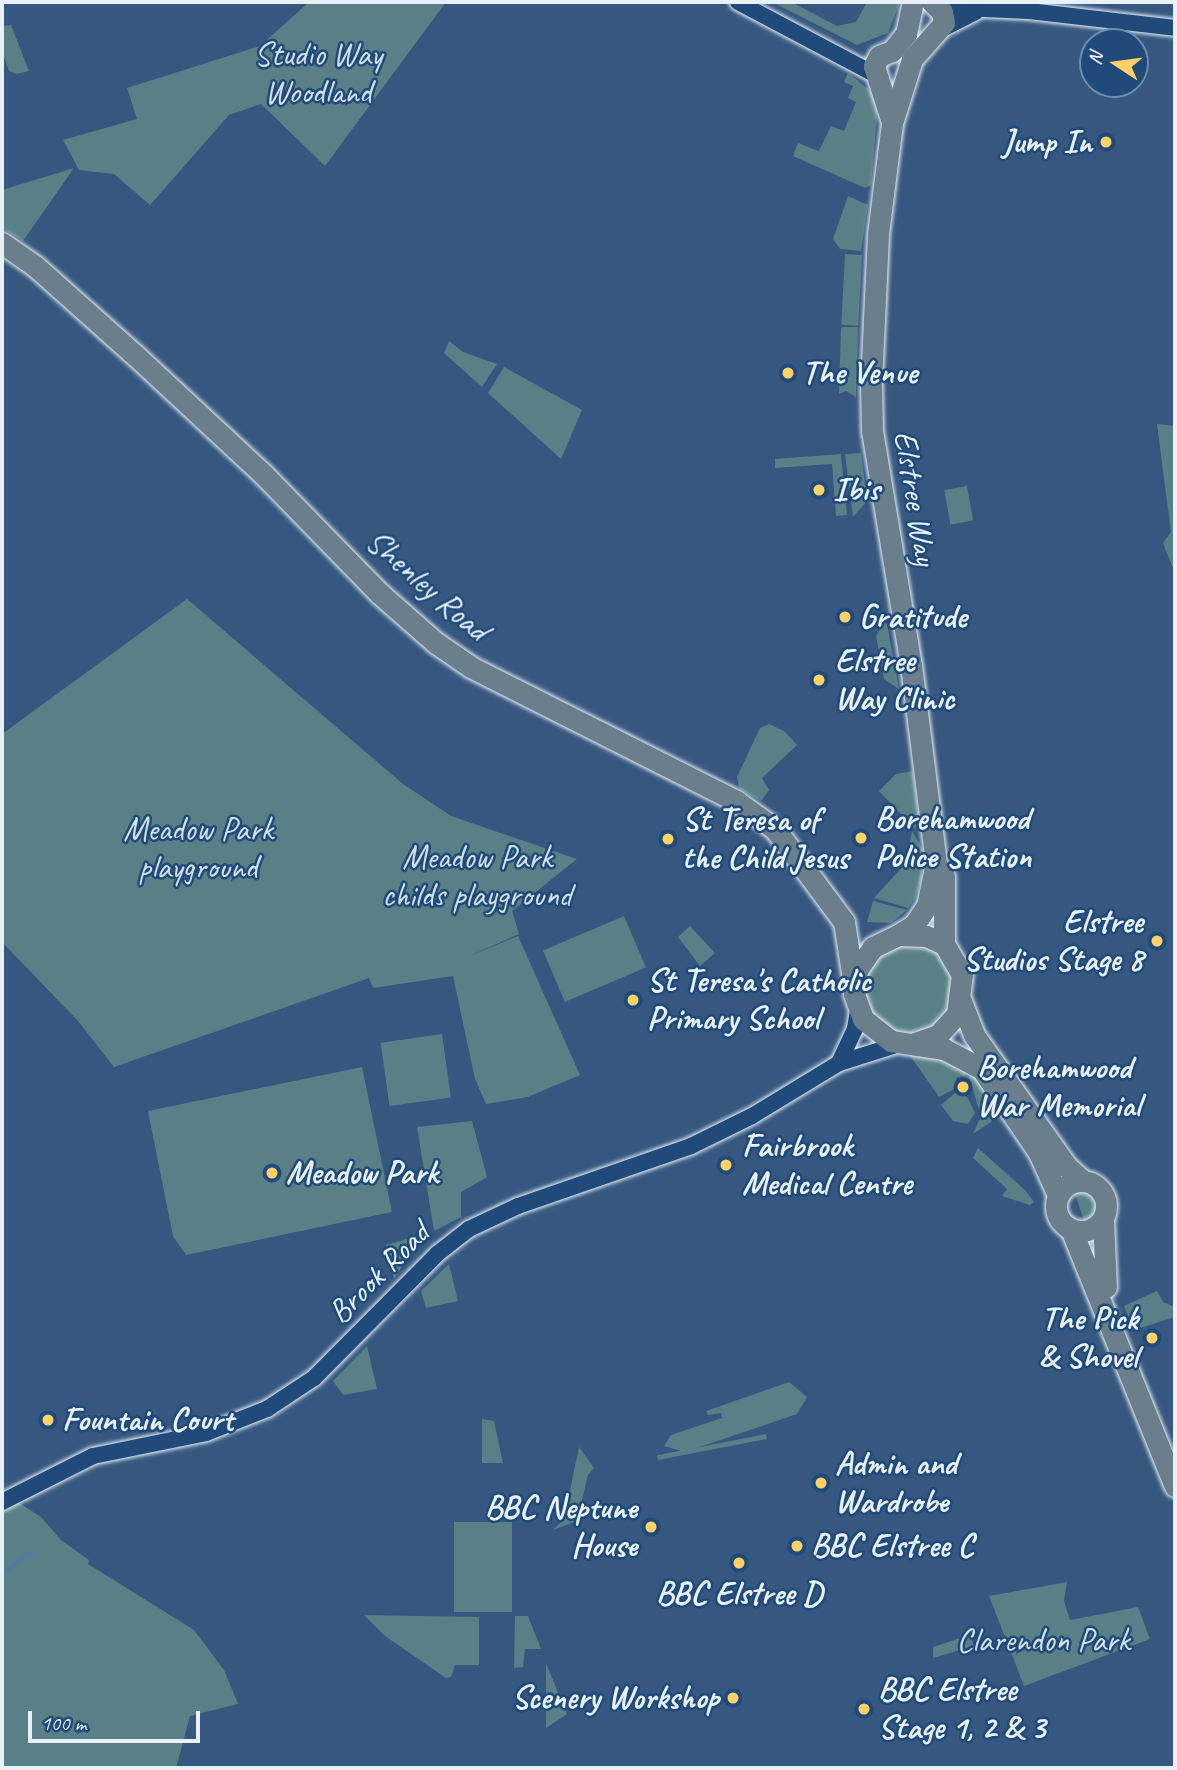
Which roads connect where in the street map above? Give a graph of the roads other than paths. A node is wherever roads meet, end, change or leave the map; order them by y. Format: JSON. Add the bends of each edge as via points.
{"nodes":[{"id":1,"x":738,"y":2,"type":"edge"},
{"id":2,"x":924,"y":8,"type":"edge"},
{"id":3,"x":976,"y":11,"type":"junction"},
{"id":4,"x":1175,"y":28,"type":"edge"},
{"id":5,"x":937,"y":32,"type":"junction"},
{"id":6,"x":882,"y":65,"type":"junction"},
{"id":7,"x":906,"y":72,"type":"junction"},
{"id":8,"x":892,"y":123,"type":"junction"},
{"id":9,"x":2,"y":243,"type":"edge"},
{"id":10,"x":911,"y":672,"type":"junction"},
{"id":11,"x":844,"y":922,"type":"junction"},
{"id":12,"x":892,"y":937,"type":"junction"},
{"id":13,"x":944,"y":944,"type":"junction"},
{"id":14,"x":854,"y":985,"type":"junction"},
{"id":15,"x":961,"y":1001,"type":"junction"},
{"id":16,"x":858,"y":1009,"type":"junction"},
{"id":17,"x":909,"y":1043,"type":"junction"},
{"id":18,"x":839,"y":1063,"type":"junction"},
{"id":19,"x":1082,"y":1180,"type":"junction"},
{"id":20,"x":1058,"y":1195,"type":"junction"},
{"id":21,"x":1103,"y":1219,"type":"junction"},
{"id":22,"x":1072,"y":1229,"type":"junction"},
{"id":23,"x":1175,"y":1453,"type":"edge"},
{"id":24,"x":1175,"y":1486,"type":"edge"},
{"id":25,"x":2,"y":1502,"type":"edge"}],
"edges":[{"from":1,"to":6,"type":"street","via":[[841,53]]},
{"from":2,"to":3,"type":"street"},
{"from":2,"to":5,"type":"main road","via":[[944,17]]},
{"from":2,"to":5,"type":"main road","via":[[919,34]]},
{"from":2,"to":6,"type":"main road"},
{"from":3,"to":4,"type":"street","via":[[1003,8]]},
{"from":3,"to":5,"type":"street"},
{"from":5,"to":7,"type":"main road","name":"Elstree Way"},
{"from":6,"to":7,"type":"main road","via":[[904,59]]},
{"from":6,"to":7,"type":"main road","via":[[896,83]]},
{"from":6,"to":8,"type":"main road","name":"Elstree Way"},
{"from":7,"to":8,"type":"main road","name":"Elstree Way"},
{"from":8,"to":10,"type":"main road","name":"Elstree Way","via":[[878,234],[871,407]]},
{"from":9,"to":11,"type":"main road","name":"Shenley Road","via":[[36,266],[146,366],[418,629],[471,667],[747,807],[775,829]]},
{"from":10,"to":12,"type":"main road","name":"Elstree Way","via":[[936,863],[927,906],[914,925]]},
{"from":10,"to":13,"type":"main road","name":"Elstree Way","via":[[917,678],[928,731],[945,863]]},
{"from":11,"to":12,"type":"main road"},
{"from":11,"to":14,"type":"main road","name":"Shenley Road"},
{"from":12,"to":13,"type":"main road","via":[[926,936]]},
{"from":12,"to":14,"type":"main road","via":[[864,956]]},
{"from":13,"to":15,"type":"main road","via":[[962,975]]},
{"from":14,"to":16,"type":"main road"},
{"from":15,"to":17,"type":"main road","via":[[949,1026]]},
{"from":15,"to":19,"type":"main road","via":[[974,1035],[1067,1167]]},
{"from":16,"to":17,"type":"main road","via":[[871,1028]]},
{"from":16,"to":18,"type":"street","via":[[855,1029]]},
{"from":17,"to":18,"type":"street","name":"Brook Road"},
{"from":17,"to":20,"type":"main road","via":[[959,1054],[982,1069],[1038,1151]]},
{"from":18,"to":25,"type":"street","name":"Brook Road","via":[[752,1116],[691,1146],[518,1206],[469,1229],[437,1254],[314,1378],[267,1409],[206,1433],[93,1456]]},
{"from":19,"to":20,"type":"main road","via":[[1069,1183]]},
{"from":19,"to":21,"type":"main road","via":[[1102,1192],[1107,1203]]},
{"from":20,"to":22,"type":"main road","via":[[1056,1212]]},
{"from":21,"to":22,"type":"main road","via":[[1089,1230]]},
{"from":21,"to":23,"type":"main road","via":[[1107,1292]]},
{"from":22,"to":24,"type":"main road"}]}
